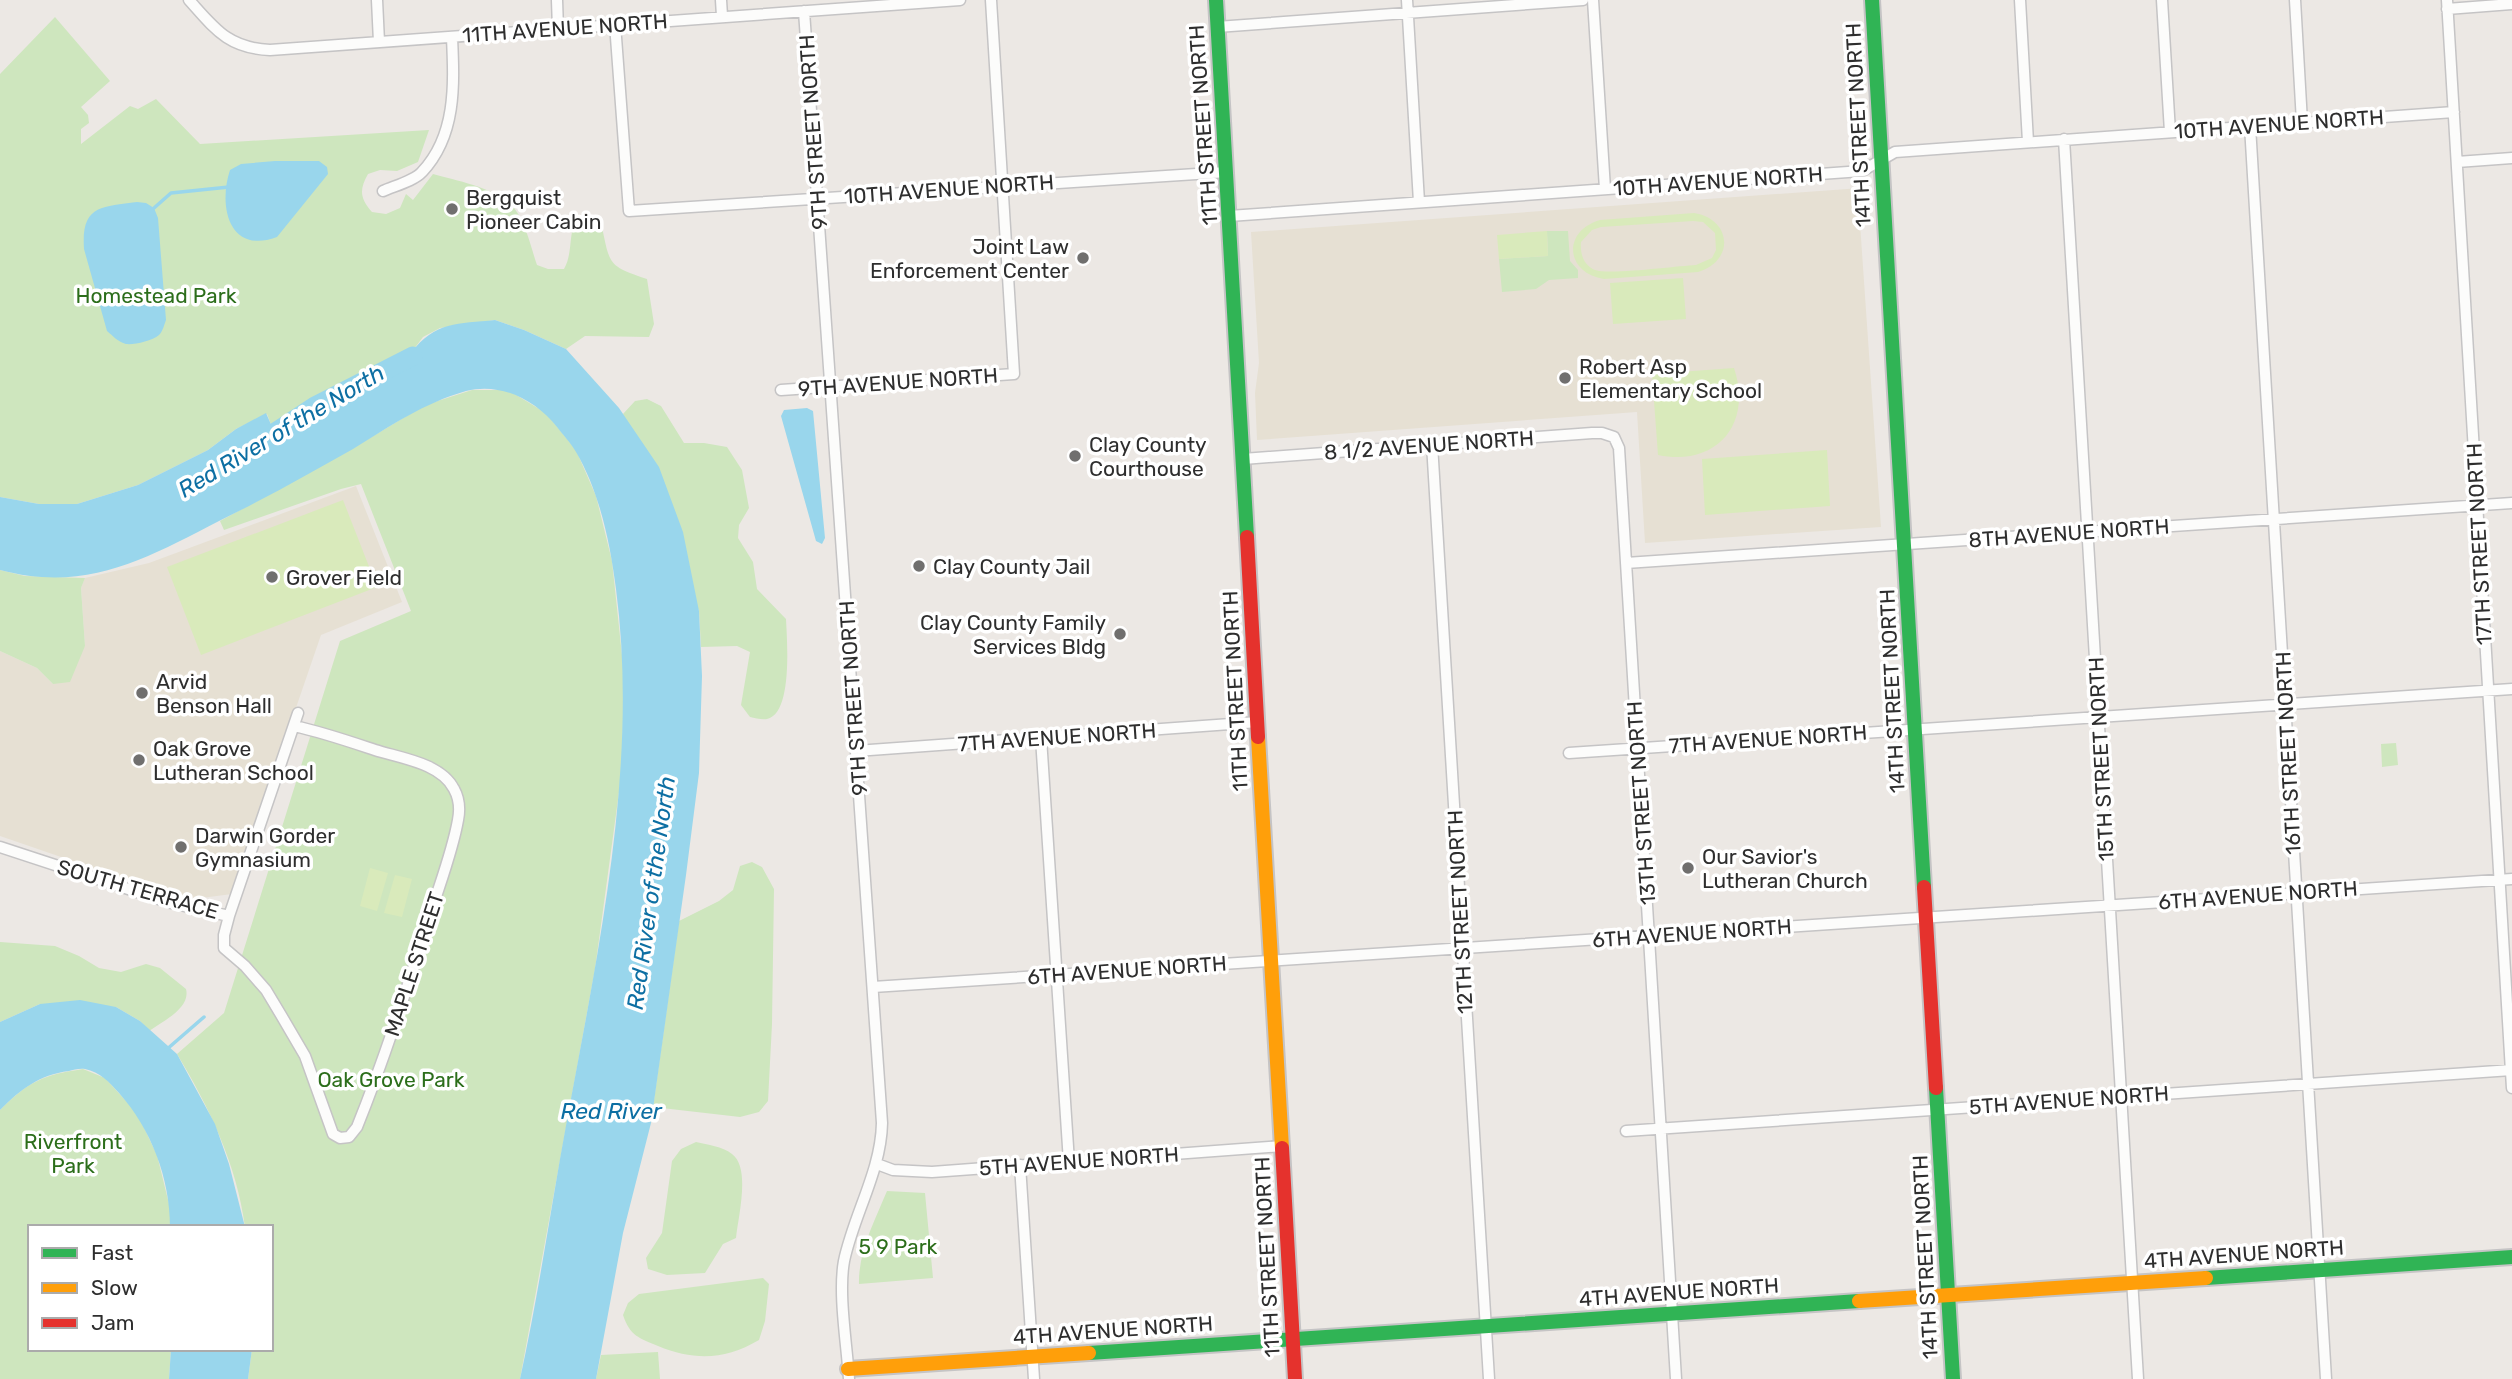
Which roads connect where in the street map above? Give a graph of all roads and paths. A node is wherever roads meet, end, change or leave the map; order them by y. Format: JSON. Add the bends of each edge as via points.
{"nodes":[{"id":1,"x":189,"y":0,"type":"edge"},
{"id":2,"x":377,"y":0,"type":"edge"},
{"id":3,"x":557,"y":0,"type":"edge"},
{"id":4,"x":721,"y":0,"type":"edge"},
{"id":5,"x":960,"y":0,"type":"edge"},
{"id":6,"x":991,"y":0,"type":"edge"},
{"id":7,"x":1216,"y":0,"type":"edge"},
{"id":8,"x":1407,"y":0,"type":"edge"},
{"id":9,"x":1583,"y":0,"type":"edge"},
{"id":10,"x":1593,"y":0,"type":"edge"},
{"id":11,"x":1872,"y":0,"type":"edge"},
{"id":12,"x":2020,"y":0,"type":"edge"},
{"id":13,"x":2162,"y":0,"type":"edge"},
{"id":14,"x":2295,"y":0,"type":"edge"},
{"id":15,"x":895,"y":2,"type":"edge"},
{"id":16,"x":2447,"y":4,"type":"edge"},
{"id":17,"x":2512,"y":4,"type":"edge"},
{"id":18,"x":804,"y":11,"type":"junction"},
{"id":19,"x":1408,"y":13,"type":"junction"},
{"id":20,"x":722,"y":16,"type":"junction"},
{"id":21,"x":615,"y":24,"type":"junction"},
{"id":22,"x":1217,"y":27,"type":"junction"},
{"id":23,"x":558,"y":29,"type":"junction"},
{"id":24,"x":452,"y":37,"type":"junction"},
{"id":25,"x":379,"y":42,"type":"junction"},
{"id":26,"x":2454,"y":112,"type":"junction"},
{"id":27,"x":2302,"y":122,"type":"junction"},
{"id":28,"x":2250,"y":126,"type":"junction"},
{"id":29,"x":2170,"y":132,"type":"junction"},
{"id":30,"x":2064,"y":139,"type":"junction"},
{"id":31,"x":2028,"y":142,"type":"junction"},
{"id":32,"x":2512,"y":158,"type":"edge"},
{"id":33,"x":1881,"y":160,"type":"junction"},
{"id":34,"x":2456,"y":162,"type":"junction"},
{"id":35,"x":1227,"y":172,"type":"junction"},
{"id":36,"x":1001,"y":185,"type":"junction"},
{"id":37,"x":1605,"y":189,"type":"junction"},
{"id":38,"x":383,"y":191,"type":"dead end"},
{"id":39,"x":817,"y":197,"type":"junction"},
{"id":40,"x":1419,"y":202,"type":"junction"},
{"id":41,"x":1229,"y":216,"type":"junction"},
{"id":42,"x":831,"y":386,"type":"junction"},
{"id":43,"x":781,"y":390,"type":"dead end"},
{"id":44,"x":1614,"y":437,"type":"joint"},
{"id":45,"x":1432,"y":444,"type":"junction"},
{"id":46,"x":1243,"y":459,"type":"junction"},
{"id":47,"x":2512,"y":503,"type":"edge"},
{"id":48,"x":2477,"y":505,"type":"junction"},
{"id":49,"x":2274,"y":519,"type":"junction"},
{"id":50,"x":2087,"y":532,"type":"junction"},
{"id":51,"x":1904,"y":544,"type":"junction"},
{"id":52,"x":1626,"y":564,"type":"junction"},
{"id":53,"x":2512,"y":689,"type":"edge"},
{"id":54,"x":2488,"y":690,"type":"junction"},
{"id":55,"x":2285,"y":704,"type":"junction"},
{"id":56,"x":298,"y":713,"type":"dead end"},
{"id":57,"x":2098,"y":717,"type":"junction"},
{"id":58,"x":1258,"y":722,"type":"junction"},
{"id":59,"x":294,"y":726,"type":"junction"},
{"id":60,"x":1915,"y":729,"type":"junction"},
{"id":61,"x":1041,"y":738,"type":"junction"},
{"id":62,"x":1637,"y":748,"type":"junction"},
{"id":63,"x":856,"y":751,"type":"junction"},
{"id":64,"x":1569,"y":752,"type":"dead end"},
{"id":65,"x":0,"y":847,"type":"edge"},
{"id":66,"x":2512,"y":879,"type":"edge"},
{"id":67,"x":2500,"y":880,"type":"junction"},
{"id":68,"x":2296,"y":893,"type":"junction"},
{"id":69,"x":2110,"y":905,"type":"junction"},
{"id":70,"x":229,"y":916,"type":"junction"},
{"id":71,"x":1926,"y":917,"type":"junction"},
{"id":72,"x":1649,"y":936,"type":"junction"},
{"id":73,"x":1462,"y":948,"type":"junction"},
{"id":74,"x":1271,"y":961,"type":"junction"},
{"id":75,"x":1057,"y":975,"type":"junction"},
{"id":76,"x":873,"y":987,"type":"junction"},
{"id":77,"x":2511,"y":1070,"type":"edge"},
{"id":78,"x":2308,"y":1084,"type":"junction"},
{"id":79,"x":2512,"y":1088,"type":"edge"},
{"id":80,"x":2121,"y":1097,"type":"junction"},
{"id":81,"x":1937,"y":1109,"type":"junction"},
{"id":82,"x":1660,"y":1129,"type":"junction"},
{"id":83,"x":1626,"y":1131,"type":"dead end"},
{"id":84,"x":340,"y":1138,"type":"joint"},
{"id":85,"x":1282,"y":1146,"type":"junction"},
{"id":86,"x":1069,"y":1162,"type":"junction"},
{"id":87,"x":877,"y":1164,"type":"junction"},
{"id":88,"x":1020,"y":1165,"type":"junction"},
{"id":89,"x":2512,"y":1257,"type":"edge"},
{"id":90,"x":2319,"y":1270,"type":"junction"},
{"id":91,"x":2133,"y":1282,"type":"junction"},
{"id":92,"x":1948,"y":1295,"type":"junction"},
{"id":93,"x":1672,"y":1313,"type":"junction"},
{"id":94,"x":1486,"y":1326,"type":"junction"},
{"id":95,"x":1293,"y":1339,"type":"junction"},
{"id":96,"x":1033,"y":1356,"type":"junction"},
{"id":97,"x":848,"y":1374,"type":"edge"},
{"id":98,"x":1034,"y":1379,"type":"edge"},
{"id":99,"x":1295,"y":1379,"type":"edge"},
{"id":100,"x":1489,"y":1379,"type":"edge"},
{"id":101,"x":1676,"y":1379,"type":"edge"},
{"id":102,"x":1953,"y":1379,"type":"edge"},
{"id":103,"x":2138,"y":1379,"type":"edge"},
{"id":104,"x":2326,"y":1379,"type":"edge"}],
"edges":[{"from":1,"to":25,"type":"street","name":"11TH AVENUE NORTH","via":[[220,36],[241,46],[270,50]]},
{"from":2,"to":25,"type":"street"},
{"from":3,"to":23,"type":"street"},
{"from":4,"to":20,"type":"street"},
{"from":5,"to":15,"type":"street","name":"11TH AVENUE NORTH"},
{"from":6,"to":36,"type":"street"},
{"from":7,"to":22,"type":"street","name":"11TH STREET NORTH"},
{"from":8,"to":19,"type":"street"},
{"from":9,"to":19,"type":"street"},
{"from":10,"to":37,"type":"street"},
{"from":11,"to":33,"type":"street","name":"14TH STREET NORTH"},
{"from":12,"to":31,"type":"street"},
{"from":13,"to":29,"type":"street"},
{"from":14,"to":27,"type":"street"},
{"from":15,"to":18,"type":"street","name":"11TH AVENUE NORTH"},
{"from":16,"to":17,"type":"street"},
{"from":16,"to":26,"type":"street","name":"17TH STREET NORTH"},
{"from":18,"to":20,"type":"street","name":"11TH AVENUE NORTH"},
{"from":18,"to":39,"type":"street","name":"9TH STREET NORTH"},
{"from":19,"to":22,"type":"street"},
{"from":19,"to":40,"type":"street"},
{"from":20,"to":21,"type":"street","name":"11TH AVENUE NORTH"},
{"from":21,"to":23,"type":"street","name":"11TH AVENUE NORTH"},
{"from":21,"to":39,"type":"street","name":"10TH AVENUE NORTH","via":[[629,211]]},
{"from":22,"to":35,"type":"street","name":"11TH STREET NORTH"},
{"from":23,"to":24,"type":"street","name":"11TH AVENUE NORTH"},
{"from":24,"to":25,"type":"street","name":"11TH AVENUE NORTH"},
{"from":24,"to":38,"type":"street","via":[[452,113],[439,148],[421,174]]},
{"from":26,"to":27,"type":"street","name":"10TH AVENUE NORTH"},
{"from":26,"to":34,"type":"street","name":"17TH STREET NORTH"},
{"from":27,"to":28,"type":"street","name":"10TH AVENUE NORTH"},
{"from":28,"to":29,"type":"street","name":"10TH AVENUE NORTH"},
{"from":28,"to":49,"type":"street","name":"16TH STREET NORTH"},
{"from":29,"to":30,"type":"street","name":"10TH AVENUE NORTH"},
{"from":30,"to":31,"type":"street","name":"10TH AVENUE NORTH"},
{"from":30,"to":50,"type":"street","name":"15TH STREET NORTH"},
{"from":31,"to":33,"type":"street","name":"10TH AVENUE NORTH","via":[[1895,152]]},
{"from":32,"to":34,"type":"street"},
{"from":33,"to":37,"type":"street","name":"10TH AVENUE NORTH","via":[[1862,171]]},
{"from":33,"to":51,"type":"street","name":"14TH STREET NORTH"},
{"from":34,"to":48,"type":"street","name":"17TH STREET NORTH"},
{"from":35,"to":36,"type":"street","name":"10TH AVENUE NORTH"},
{"from":35,"to":41,"type":"street","name":"11TH STREET NORTH"},
{"from":36,"to":39,"type":"street","name":"10TH AVENUE NORTH"},
{"from":36,"to":42,"type":"street","name":"9TH AVENUE NORTH","via":[[1014,374]]},
{"from":37,"to":40,"type":"street","name":"10TH AVENUE NORTH"},
{"from":39,"to":42,"type":"street","name":"9TH STREET NORTH"},
{"from":40,"to":41,"type":"street","name":"10TH AVENUE NORTH"},
{"from":41,"to":46,"type":"street","name":"11TH STREET NORTH"},
{"from":42,"to":43,"type":"street","name":"9TH AVENUE NORTH"},
{"from":42,"to":63,"type":"street","name":"9TH STREET NORTH"},
{"from":44,"to":45,"type":"street","name":"8 1/2 AVENUE NORTH","via":[[1592,433]]},
{"from":44,"to":52,"type":"street","name":"13TH STREET NORTH","via":[[1619,448]]},
{"from":45,"to":46,"type":"street","name":"8 1/2 AVENUE NORTH"},
{"from":45,"to":73,"type":"street","name":"12TH STREET NORTH"},
{"from":46,"to":58,"type":"street","name":"11TH STREET NORTH"},
{"from":47,"to":48,"type":"street","name":"8TH AVENUE NORTH"},
{"from":48,"to":49,"type":"street","name":"8TH AVENUE NORTH"},
{"from":48,"to":54,"type":"street","name":"17TH STREET NORTH"},
{"from":49,"to":50,"type":"street","name":"8TH AVENUE NORTH"},
{"from":49,"to":55,"type":"street","name":"16TH STREET NORTH"},
{"from":50,"to":51,"type":"street","name":"8TH AVENUE NORTH"},
{"from":50,"to":57,"type":"street","name":"15TH STREET NORTH"},
{"from":51,"to":52,"type":"street","name":"8TH AVENUE NORTH"},
{"from":51,"to":60,"type":"street","name":"14TH STREET NORTH"},
{"from":52,"to":62,"type":"street","name":"13TH STREET NORTH"},
{"from":53,"to":54,"type":"street","name":"7TH AVENUE NORTH"},
{"from":54,"to":55,"type":"street","name":"7TH AVENUE NORTH"},
{"from":54,"to":67,"type":"street","name":"17TH STREET NORTH"},
{"from":55,"to":57,"type":"street","name":"7TH AVENUE NORTH"},
{"from":55,"to":68,"type":"street","name":"16TH STREET NORTH"},
{"from":56,"to":59,"type":"street"},
{"from":57,"to":60,"type":"street","name":"7TH AVENUE NORTH"},
{"from":57,"to":69,"type":"street","name":"15TH STREET NORTH"},
{"from":58,"to":61,"type":"street","name":"7TH AVENUE NORTH"},
{"from":58,"to":74,"type":"street","name":"11TH STREET NORTH"},
{"from":59,"to":70,"type":"street"},
{"from":59,"to":84,"type":"street","name":"MAPLE STREET","via":[[433,770],[445,777],[459,804],[405,997],[372,1091],[357,1127],[349,1137]]},
{"from":60,"to":62,"type":"street","name":"7TH AVENUE NORTH"},
{"from":60,"to":71,"type":"street","name":"14TH STREET NORTH"},
{"from":61,"to":63,"type":"street","name":"7TH AVENUE NORTH"},
{"from":61,"to":75,"type":"street"},
{"from":62,"to":64,"type":"street","name":"7TH AVENUE NORTH"},
{"from":62,"to":72,"type":"street","name":"13TH STREET NORTH"},
{"from":63,"to":76,"type":"street","name":"9TH STREET NORTH"},
{"from":65,"to":70,"type":"street","name":"SOUTH TERRACE","via":[[171,903]]},
{"from":66,"to":67,"type":"street","name":"6TH AVENUE NORTH"},
{"from":67,"to":68,"type":"street","name":"6TH AVENUE NORTH"},
{"from":67,"to":77,"type":"street","name":"17TH STREET NORTH"},
{"from":68,"to":69,"type":"street","name":"6TH AVENUE NORTH"},
{"from":68,"to":78,"type":"street","name":"16TH STREET NORTH"},
{"from":69,"to":71,"type":"street","name":"6TH AVENUE NORTH"},
{"from":69,"to":80,"type":"street","name":"15TH STREET NORTH"},
{"from":70,"to":84,"type":"street","name":"SOUTH TERRACE","via":[[224,948],[266,990],[305,1056],[333,1134]]},
{"from":71,"to":72,"type":"street","name":"6TH AVENUE NORTH"},
{"from":71,"to":81,"type":"street","name":"14TH STREET NORTH"},
{"from":72,"to":73,"type":"street","name":"6TH AVENUE NORTH"},
{"from":72,"to":82,"type":"street","name":"13TH STREET NORTH"},
{"from":73,"to":74,"type":"street","name":"6TH AVENUE NORTH"},
{"from":73,"to":94,"type":"street","name":"12TH STREET NORTH"},
{"from":74,"to":75,"type":"street","name":"6TH AVENUE NORTH"},
{"from":74,"to":85,"type":"street","name":"11TH STREET NORTH"},
{"from":75,"to":76,"type":"street","name":"6TH AVENUE NORTH"},
{"from":75,"to":86,"type":"street"},
{"from":76,"to":87,"type":"street","name":"9TH STREET NORTH","via":[[882,1123]]},
{"from":77,"to":78,"type":"street","name":"5TH AVENUE NORTH"},
{"from":77,"to":79,"type":"street","name":"17TH STREET NORTH"},
{"from":78,"to":80,"type":"street","name":"5TH AVENUE NORTH"},
{"from":78,"to":90,"type":"street","name":"16TH STREET NORTH"},
{"from":80,"to":81,"type":"street","name":"5TH AVENUE NORTH"},
{"from":80,"to":91,"type":"street","name":"15TH STREET NORTH"},
{"from":81,"to":82,"type":"street","name":"5TH AVENUE NORTH"},
{"from":81,"to":92,"type":"street","name":"14TH STREET NORTH"},
{"from":82,"to":83,"type":"street","name":"5TH AVENUE NORTH"},
{"from":82,"to":93,"type":"street","name":"13TH STREET NORTH"},
{"from":85,"to":86,"type":"street","name":"5TH AVENUE NORTH"},
{"from":85,"to":95,"type":"street","name":"11TH STREET NORTH"},
{"from":86,"to":88,"type":"street","name":"5TH AVENUE NORTH"},
{"from":87,"to":88,"type":"street","name":"5TH AVENUE NORTH","via":[[914,1172]]},
{"from":87,"to":97,"type":"street","name":"9TH STREET NORTH","via":[[854,1223],[844,1266]]},
{"from":88,"to":96,"type":"street"},
{"from":89,"to":90,"type":"street","name":"4TH AVENUE NORTH"},
{"from":90,"to":91,"type":"street","name":"4TH AVENUE NORTH"},
{"from":90,"to":104,"type":"street","name":"16TH STREET NORTH"},
{"from":91,"to":92,"type":"street","name":"4TH AVENUE NORTH"},
{"from":91,"to":103,"type":"street","name":"15TH STREET NORTH"},
{"from":92,"to":93,"type":"street","name":"4TH AVENUE NORTH"},
{"from":92,"to":102,"type":"street","name":"14TH STREET NORTH"},
{"from":93,"to":94,"type":"street","name":"4TH AVENUE NORTH"},
{"from":93,"to":101,"type":"street","name":"13TH STREET NORTH"},
{"from":94,"to":95,"type":"street","name":"4TH AVENUE NORTH"},
{"from":94,"to":100,"type":"street","name":"12TH STREET NORTH"},
{"from":95,"to":96,"type":"street","name":"4TH AVENUE NORTH"},
{"from":95,"to":99,"type":"street","name":"11TH STREET NORTH"},
{"from":96,"to":97,"type":"street","name":"4TH AVENUE NORTH"},
{"from":96,"to":98,"type":"street"}]}
